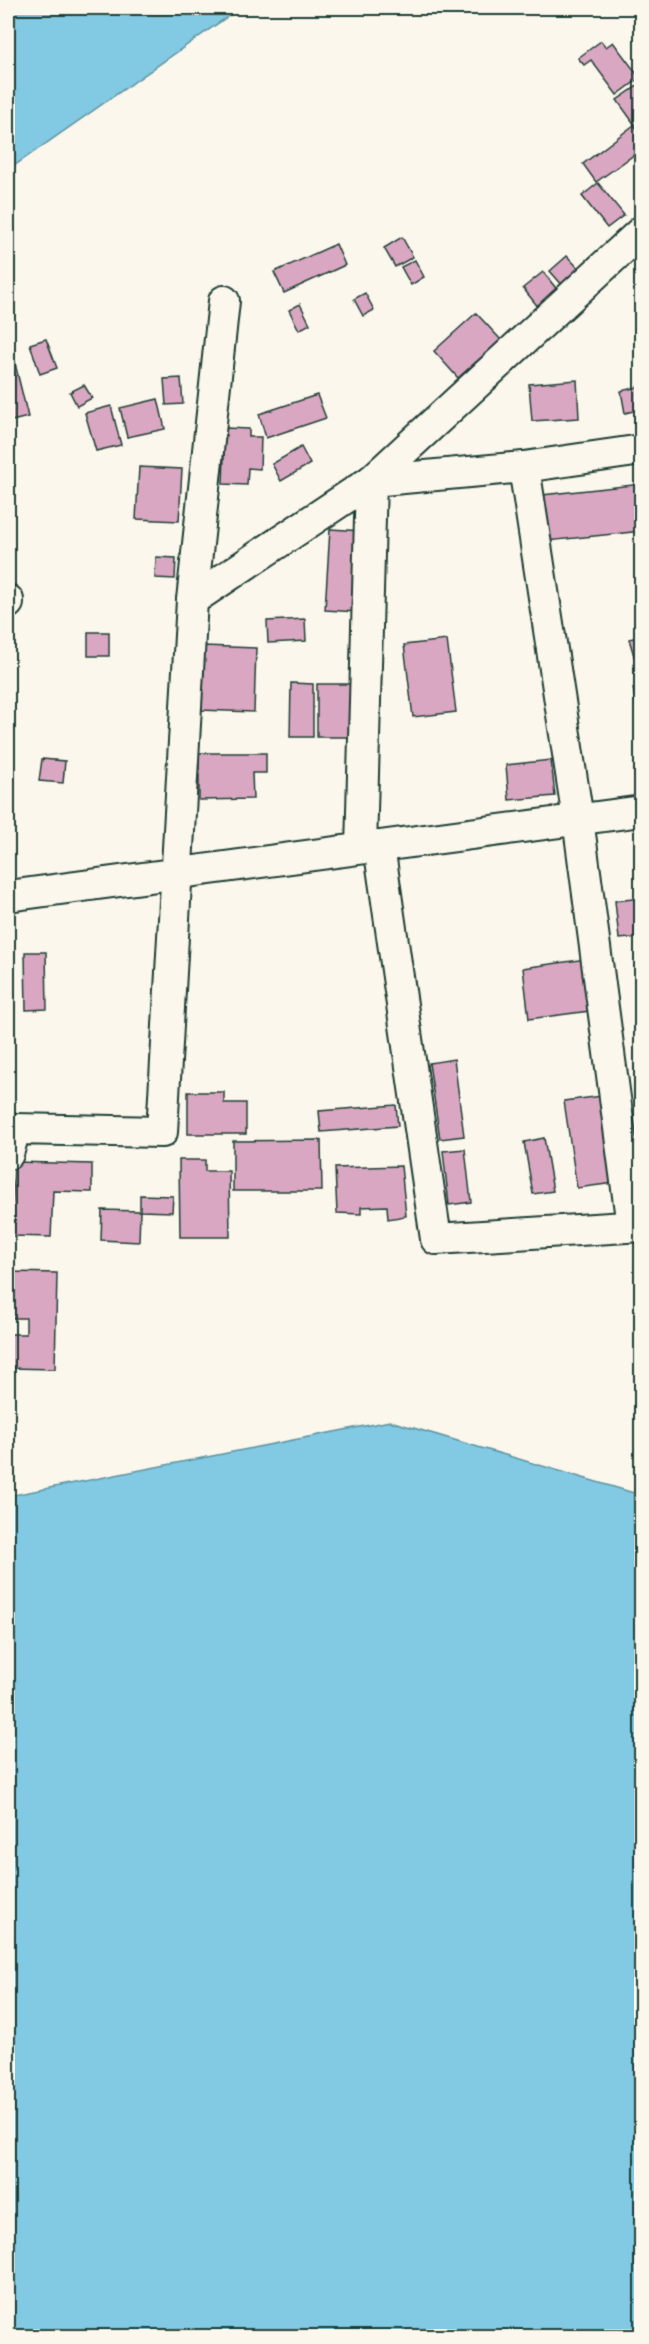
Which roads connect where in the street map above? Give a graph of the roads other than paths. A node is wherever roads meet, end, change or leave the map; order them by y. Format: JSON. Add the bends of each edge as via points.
{"nodes":[{"id":1,"x":642,"y":231,"type":"edge"},
{"id":2,"x":224,"y":301,"type":"dead end"},
{"id":3,"x":642,"y":450,"type":"edge"},
{"id":4,"x":524,"y":467,"type":"junction"},
{"id":5,"x":370,"y":481,"type":"junction"},
{"id":6,"x":192,"y":600,"type":"junction"},
{"id":7,"x":642,"y":811,"type":"edge"},
{"id":8,"x":578,"y":819,"type":"junction"},
{"id":9,"x":370,"y":847,"type":"junction"},
{"id":10,"x":178,"y":873,"type":"junction"},
{"id":11,"x":8,"y":896,"type":"edge"},
{"id":12,"x":8,"y":1154,"type":"edge"},
{"id":13,"x":637,"y":1226,"type":"edge"}],
"edges":[{"from":1,"to":5,"type":"street"},
{"from":2,"to":6,"type":"street"},
{"from":3,"to":4,"type":"street"},
{"from":4,"to":5,"type":"street"},
{"from":4,"to":8,"type":"street"},
{"from":5,"to":6,"type":"street"},
{"from":5,"to":9,"type":"street"},
{"from":6,"to":10,"type":"street"},
{"from":7,"to":8,"type":"street"},
{"from":8,"to":9,"type":"street"},
{"from":8,"to":13,"type":"street"},
{"from":9,"to":10,"type":"street"},
{"from":9,"to":13,"type":"street","via":[[436,1239]]},
{"from":10,"to":11,"type":"street"},
{"from":10,"to":12,"type":"street","via":[[162,1132],[15,1129]]}]}
